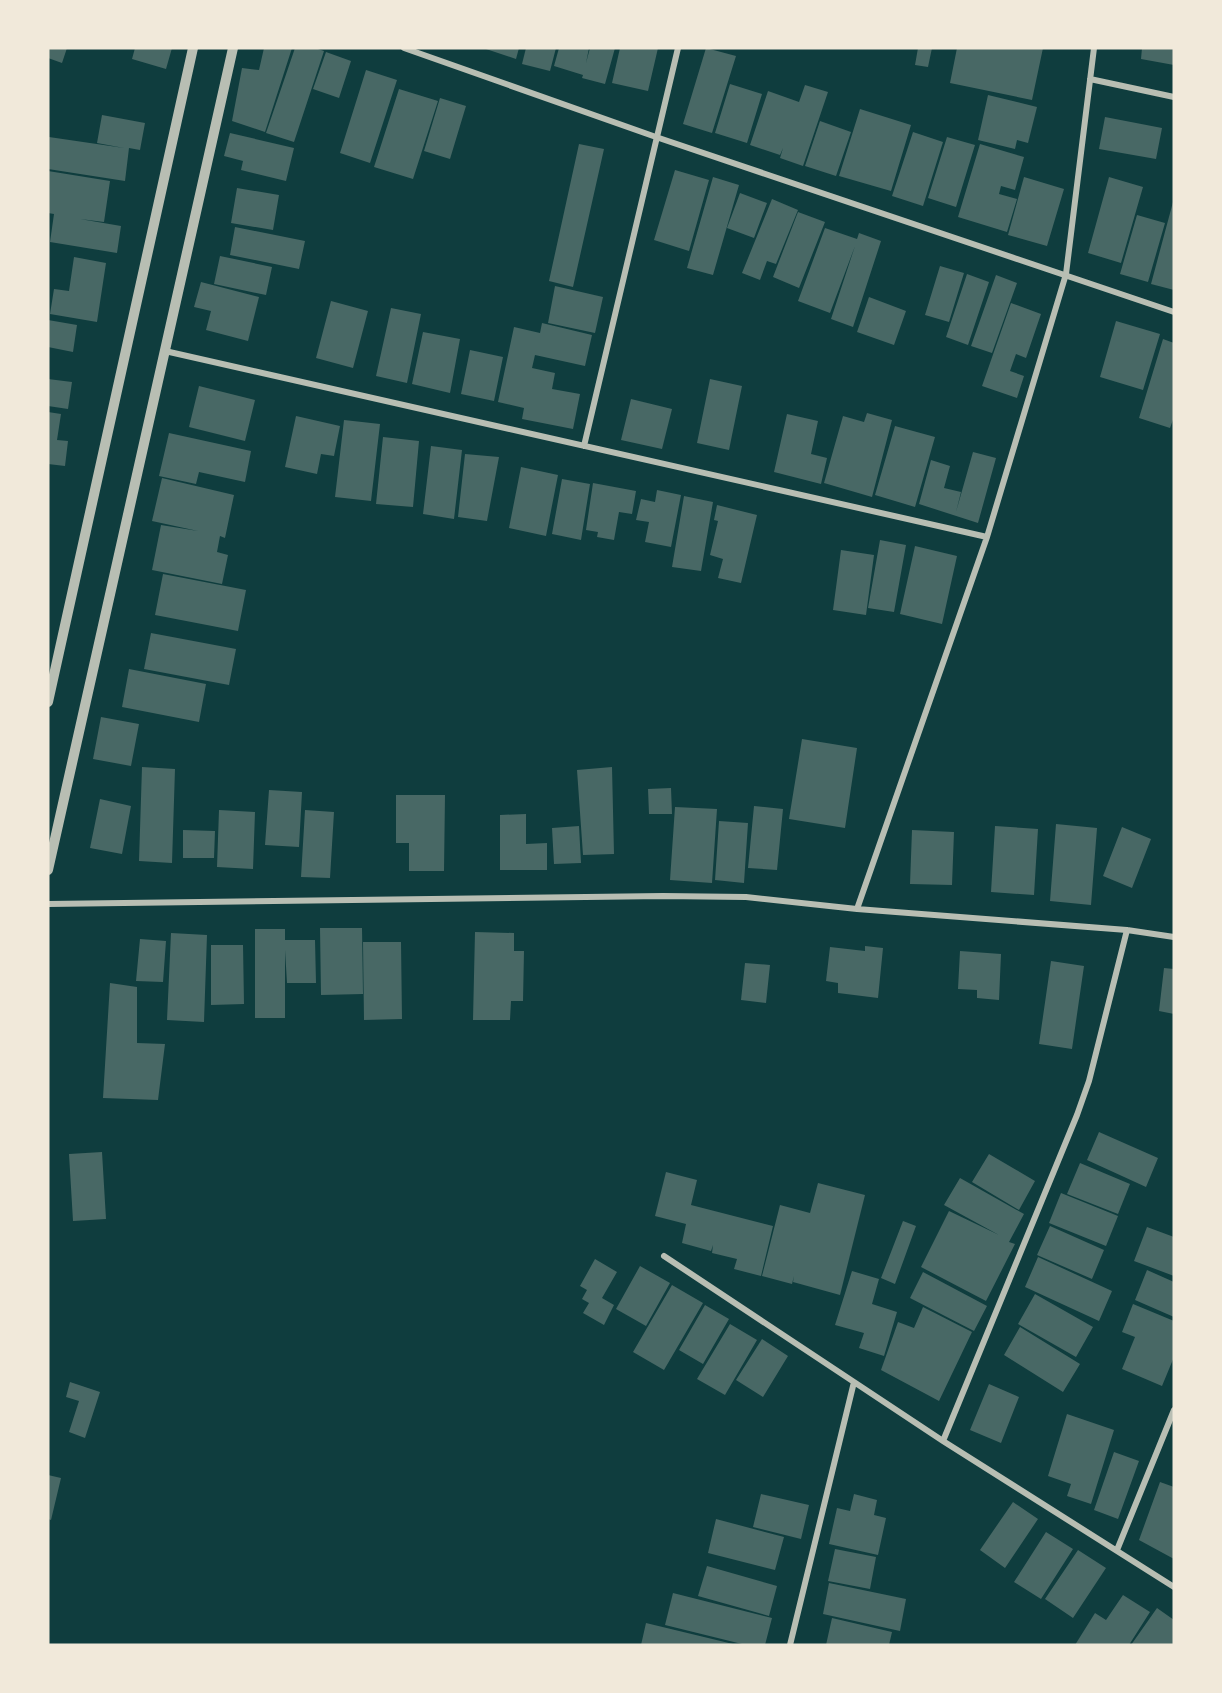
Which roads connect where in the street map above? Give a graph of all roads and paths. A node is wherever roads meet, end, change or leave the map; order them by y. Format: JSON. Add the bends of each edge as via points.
{"nodes":[{"id":1,"x":194,"y":48,"type":"edge"},
{"id":2,"x":234,"y":48,"type":"edge"},
{"id":3,"x":404,"y":48,"type":"edge"},
{"id":4,"x":678,"y":48,"type":"edge"},
{"id":5,"x":1094,"y":48,"type":"edge"},
{"id":6,"x":1090,"y":79,"type":"junction"},
{"id":7,"x":1174,"y":97,"type":"edge"},
{"id":8,"x":656,"y":137,"type":"junction"},
{"id":9,"x":1066,"y":274,"type":"junction"},
{"id":10,"x":1174,"y":312,"type":"edge"},
{"id":11,"x":165,"y":351,"type":"junction"},
{"id":12,"x":584,"y":446,"type":"junction"},
{"id":13,"x":987,"y":537,"type":"junction"},
{"id":14,"x":48,"y":702,"type":"edge"},
{"id":15,"x":48,"y":870,"type":"edge"},
{"id":16,"x":48,"y":904,"type":"edge"},
{"id":17,"x":857,"y":909,"type":"junction"},
{"id":18,"x":1127,"y":930,"type":"junction"},
{"id":19,"x":1174,"y":938,"type":"edge"},
{"id":20,"x":664,"y":1256,"type":"dead end"},
{"id":21,"x":854,"y":1382,"type":"junction"},
{"id":22,"x":1174,"y":1410,"type":"edge"},
{"id":23,"x":943,"y":1441,"type":"junction"},
{"id":24,"x":1117,"y":1550,"type":"junction"},
{"id":25,"x":1174,"y":1587,"type":"edge"},
{"id":26,"x":790,"y":1645,"type":"edge"}],
"edges":[{"from":1,"to":14,"type":"street"},
{"from":2,"to":11,"type":"street"},
{"from":3,"to":8,"type":"street"},
{"from":4,"to":8,"type":"street"},
{"from":5,"to":6,"type":"street"},
{"from":6,"to":7,"type":"street"},
{"from":6,"to":9,"type":"street"},
{"from":8,"to":9,"type":"street"},
{"from":8,"to":12,"type":"street"},
{"from":9,"to":10,"type":"street"},
{"from":9,"to":13,"type":"street"},
{"from":11,"to":12,"type":"street"},
{"from":11,"to":15,"type":"street"},
{"from":12,"to":13,"type":"street"},
{"from":13,"to":17,"type":"street"},
{"from":16,"to":17,"type":"street","via":[[663,896],[746,897]]},
{"from":17,"to":18,"type":"street"},
{"from":18,"to":19,"type":"street"},
{"from":18,"to":23,"type":"street","via":[[1077,1115]]},
{"from":20,"to":21,"type":"street"},
{"from":21,"to":23,"type":"street"},
{"from":21,"to":26,"type":"street"},
{"from":22,"to":24,"type":"street"},
{"from":23,"to":24,"type":"street"},
{"from":24,"to":25,"type":"street"}]}
